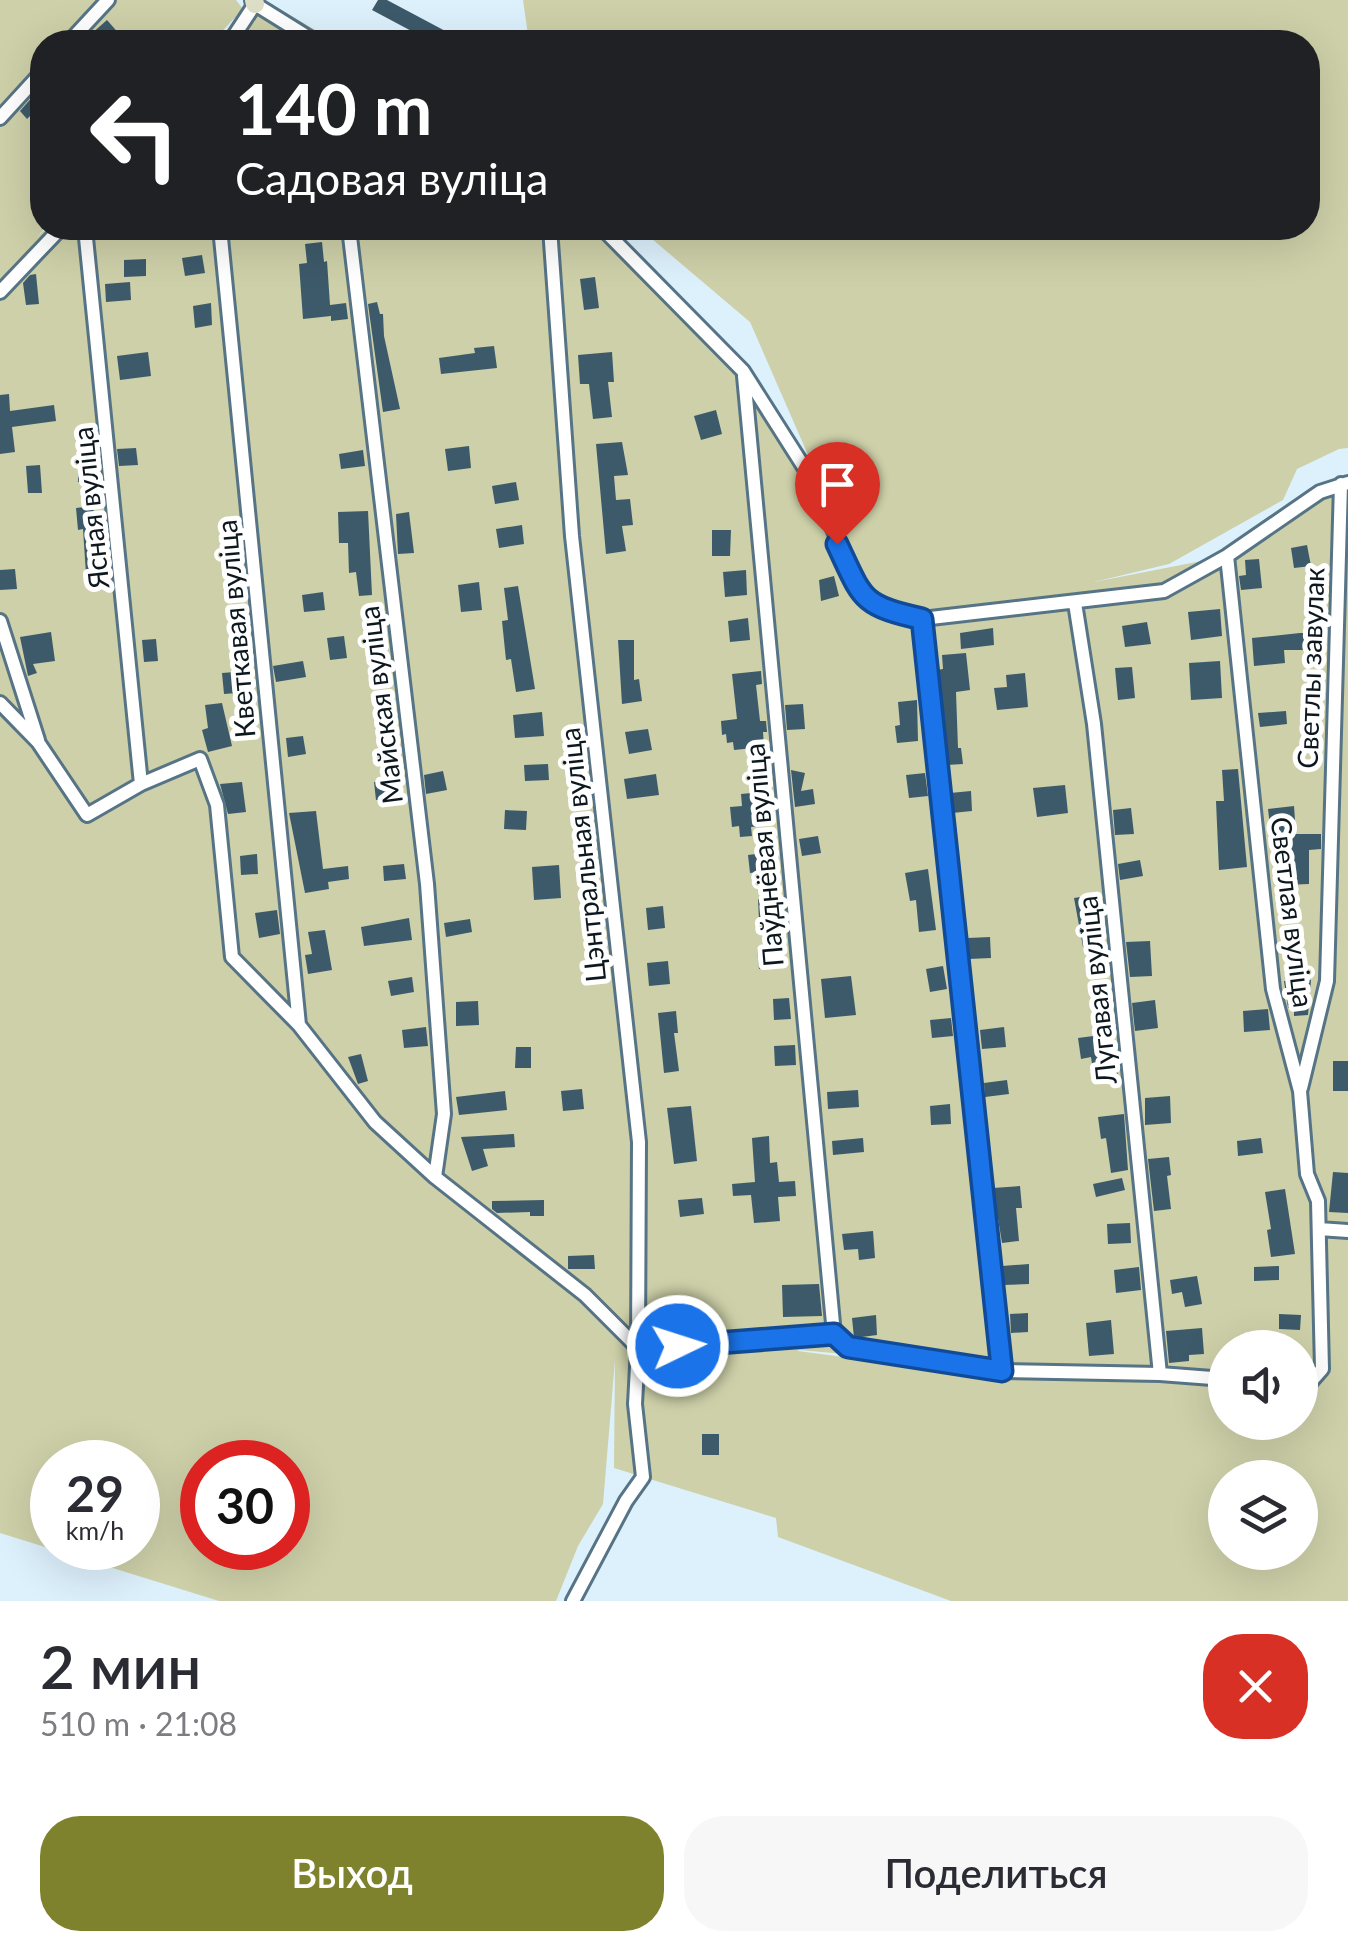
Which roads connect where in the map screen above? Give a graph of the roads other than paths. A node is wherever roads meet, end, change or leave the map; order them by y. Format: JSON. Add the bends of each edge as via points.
{"nodes":[{"id":1,"x":108,"y":0,"type":"edge"},
{"id":2,"x":254,"y":2,"type":"edge"},
{"id":3,"x":80,"y":30,"type":"edge"},
{"id":4,"x":237,"y":30,"type":"edge"},
{"id":5,"x":297,"y":30,"type":"edge"},
{"id":6,"x":30,"y":85,"type":"edge"},
{"id":7,"x":0,"y":118,"type":"edge"},
{"id":8,"x":49,"y":240,"type":"edge"},
{"id":9,"x":86,"y":240,"type":"edge"},
{"id":10,"x":221,"y":240,"type":"edge"},
{"id":11,"x":350,"y":240,"type":"edge"},
{"id":12,"x":551,"y":240,"type":"edge"},
{"id":13,"x":614,"y":240,"type":"edge"},
{"id":14,"x":0,"y":292,"type":"edge"},
{"id":15,"x":743,"y":370,"type":"junction"},
{"id":16,"x":1344,"y":483,"type":"edge"},
{"id":17,"x":1228,"y":556,"type":"junction"},
{"id":18,"x":1075,"y":603,"type":"junction"},
{"id":19,"x":922,"y":619,"type":"junction"},
{"id":20,"x":0,"y":621,"type":"edge"},
{"id":21,"x":0,"y":703,"type":"edge"},
{"id":22,"x":38,"y":742,"type":"junction"},
{"id":23,"x":140,"y":784,"type":"junction"},
{"id":24,"x":300,"y":1025,"type":"junction"},
{"id":25,"x":1300,"y":1090,"type":"junction"},
{"id":26,"x":435,"y":1177,"type":"junction"},
{"id":27,"x":1318,"y":1229,"type":"junction"},
{"id":28,"x":1348,"y":1231,"type":"edge"},
{"id":29,"x":834,"y":1334,"type":"junction"},
{"id":30,"x":638,"y":1348,"type":"junction"},
{"id":31,"x":1002,"y":1371,"type":"junction"},
{"id":32,"x":1318,"y":1373,"type":"edge"},
{"id":33,"x":1160,"y":1374,"type":"junction"},
{"id":34,"x":1208,"y":1378,"type":"edge"},
{"id":35,"x":573,"y":1601,"type":"edge"}],
"edges":[{"from":1,"to":3,"type":"street"},
{"from":2,"to":4,"type":"street"},
{"from":2,"to":5,"type":"street"},
{"from":6,"to":7,"type":"street"},
{"from":8,"to":14,"type":"street"},
{"from":9,"to":23,"type":"street","name":"Ясная вуліца"},
{"from":10,"to":24,"type":"street","name":"Кветкавая вуліца"},
{"from":11,"to":26,"type":"street","name":"Майская вуліца","via":[[426,884],[444,1114]]},
{"from":12,"to":30,"type":"street","name":"Цэнтральная вуліца","via":[[572,536],[638,1142]]},
{"from":13,"to":15,"type":"street"},
{"from":15,"to":19,"type":"street","via":[[810,474],[862,596]]},
{"from":15,"to":29,"type":"street","name":"Паўднёвая вуліца"},
{"from":16,"to":17,"type":"street","via":[[1320,492]]},
{"from":16,"to":25,"type":"street","name":"Светлы завулак","via":[[1327,981]]},
{"from":17,"to":18,"type":"street","via":[[1164,591]]},
{"from":17,"to":25,"type":"street","name":"Светлая вуліца","via":[[1274,989]]},
{"from":18,"to":19,"type":"street"},
{"from":18,"to":33,"type":"street","name":"Лугавая вуліца","via":[[1094,724]]},
{"from":19,"to":31,"type":"street"},
{"from":20,"to":22,"type":"street"},
{"from":21,"to":22,"type":"street"},
{"from":22,"to":23,"type":"street","via":[[88,815]]},
{"from":23,"to":24,"type":"street","via":[[200,760],[217,805],[232,958]]},
{"from":24,"to":26,"type":"street","via":[[375,1122]]},
{"from":25,"to":27,"type":"street","name":"Светлая вуліца"},
{"from":26,"to":30,"type":"street","via":[[585,1295]]},
{"from":27,"to":28,"type":"street"},
{"from":27,"to":32,"type":"street","name":"Светлая вуліца"},
{"from":29,"to":30,"type":"street"},
{"from":29,"to":31,"type":"street","via":[[848,1347]]},
{"from":30,"to":35,"type":"street","name":"Цэнтральная вуліца","via":[[635,1404],[643,1477]]},
{"from":31,"to":33,"type":"street"},
{"from":33,"to":34,"type":"street"}]}
